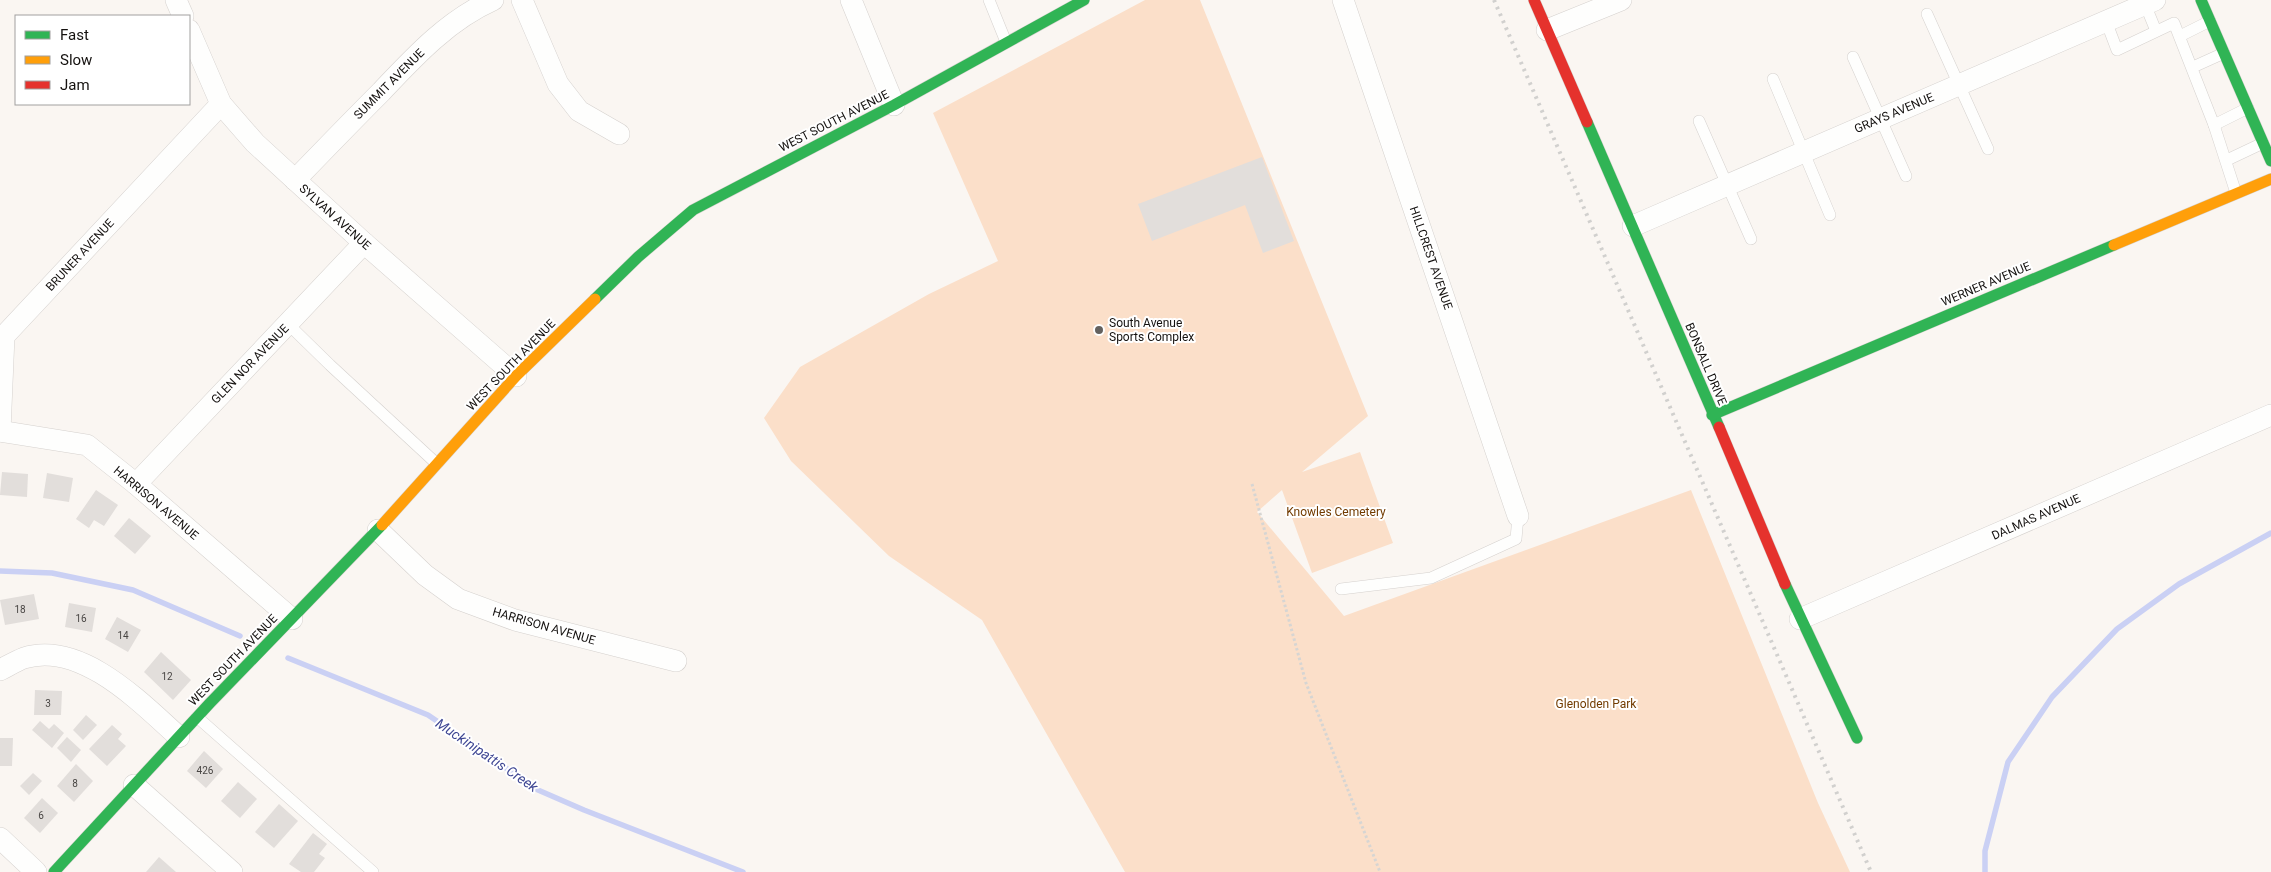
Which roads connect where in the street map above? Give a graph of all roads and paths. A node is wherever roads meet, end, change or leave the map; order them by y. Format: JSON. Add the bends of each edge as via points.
{"nodes":[{"id":1,"x":176,"y":0,"type":"edge"},
{"id":2,"x":493,"y":0,"type":"edge"},
{"id":3,"x":522,"y":0,"type":"edge"},
{"id":4,"x":851,"y":0,"type":"edge"},
{"id":5,"x":989,"y":0,"type":"edge"},
{"id":6,"x":1084,"y":0,"type":"edge"},
{"id":7,"x":1343,"y":0,"type":"edge"},
{"id":8,"x":1534,"y":0,"type":"edge"},
{"id":9,"x":1620,"y":0,"type":"edge"},
{"id":10,"x":2201,"y":0,"type":"edge"},
{"id":11,"x":2150,"y":2,"type":"edge"},
{"id":12,"x":1927,"y":14,"type":"dead end"},
{"id":13,"x":183,"y":15,"type":"edge"},
{"id":14,"x":2106,"y":21,"type":"junction"},
{"id":15,"x":2210,"y":21,"type":"junction"},
{"id":16,"x":1546,"y":30,"type":"junction"},
{"id":17,"x":2156,"y":31,"type":"junction"},
{"id":18,"x":190,"y":32,"type":"edge"},
{"id":19,"x":2180,"y":36,"type":"junction"},
{"id":20,"x":1006,"y":43,"type":"junction"},
{"id":21,"x":2224,"y":53,"type":"junction"},
{"id":22,"x":1853,"y":57,"type":"dead end"},
{"id":23,"x":2192,"y":68,"type":"junction"},
{"id":24,"x":1773,"y":79,"type":"dead end"},
{"id":25,"x":1959,"y":86,"type":"junction"},
{"id":26,"x":221,"y":104,"type":"junction"},
{"id":27,"x":894,"y":105,"type":"junction"},
{"id":28,"x":2248,"y":108,"type":"junction"},
{"id":29,"x":1881,"y":119,"type":"junction"},
{"id":30,"x":1699,"y":120,"type":"dead end"},
{"id":31,"x":2214,"y":125,"type":"junction"},
{"id":32,"x":619,"y":134,"type":"dead end"},
{"id":33,"x":2263,"y":142,"type":"junction"},
{"id":34,"x":1988,"y":149,"type":"dead end"},
{"id":35,"x":1804,"y":151,"type":"junction"},
{"id":36,"x":2227,"y":160,"type":"junction"},
{"id":37,"x":2271,"y":161,"type":"edge"},
{"id":38,"x":1906,"y":176,"type":"dead end"},
{"id":39,"x":2271,"y":179,"type":"edge"},
{"id":40,"x":295,"y":180,"type":"junction"},
{"id":41,"x":1726,"y":185,"type":"junction"},
{"id":42,"x":2236,"y":193,"type":"junction"},
{"id":43,"x":1830,"y":215,"type":"dead end"},
{"id":44,"x":1633,"y":226,"type":"junction"},
{"id":45,"x":1751,"y":239,"type":"dead end"},
{"id":46,"x":364,"y":244,"type":"junction"},
{"id":47,"x":288,"y":324,"type":"junction"},
{"id":48,"x":2,"y":331,"type":"edge"},
{"id":49,"x":516,"y":376,"type":"junction"},
{"id":50,"x":2271,"y":414,"type":"edge"},
{"id":51,"x":1712,"y":415,"type":"junction"},
{"id":52,"x":0,"y":431,"type":"edge"},
{"id":53,"x":437,"y":464,"type":"junction"},
{"id":54,"x":136,"y":484,"type":"junction"},
{"id":55,"x":1252,"y":484,"type":"dead end"},
{"id":56,"x":1518,"y":516,"type":"joint"},
{"id":57,"x":378,"y":530,"type":"junction"},
{"id":58,"x":1341,"y":589,"type":"dead end"},
{"id":59,"x":292,"y":619,"type":"junction"},
{"id":60,"x":1800,"y":619,"type":"junction"},
{"id":61,"x":676,"y":661,"type":"dead end"},
{"id":62,"x":0,"y":670,"type":"edge"},
{"id":63,"x":197,"y":717,"type":"junction"},
{"id":64,"x":178,"y":737,"type":"junction"},
{"id":65,"x":1857,"y":738,"type":"dead end"},
{"id":66,"x":134,"y":785,"type":"junction"},
{"id":67,"x":0,"y":838,"type":"edge"},
{"id":68,"x":36,"y":872,"type":"edge"},
{"id":69,"x":54,"y":872,"type":"edge"},
{"id":70,"x":232,"y":872,"type":"edge"},
{"id":71,"x":373,"y":872,"type":"edge"},
{"id":72,"x":1380,"y":872,"type":"edge"}],
"edges":[{"from":1,"to":13,"type":"street"},
{"from":2,"to":40,"type":"street","name":"SUMMIT AVENUE","via":[[450,26],[421,51]]},
{"from":3,"to":32,"type":"street","via":[[558,84],[579,111]]},
{"from":4,"to":27,"type":"street"},
{"from":5,"to":20,"type":"lane"},
{"from":6,"to":20,"type":"street","name":"WEST SOUTH AVENUE"},
{"from":7,"to":56,"type":"street","name":"HILLCREST AVENUE"},
{"from":8,"to":16,"type":"street","name":"BONSALL DRIVE"},
{"from":9,"to":16,"type":"street"},
{"from":10,"to":15,"type":"street"},
{"from":11,"to":14,"type":"street","name":"GRAYS AVENUE"},
{"from":11,"to":17,"type":"lane"},
{"from":12,"to":25,"type":"lane"},
{"from":14,"to":17,"type":"lane","via":[[2117,50]]},
{"from":14,"to":25,"type":"street","name":"GRAYS AVENUE"},
{"from":15,"to":19,"type":"lane"},
{"from":15,"to":21,"type":"street"},
{"from":16,"to":44,"type":"street","name":"BONSALL DRIVE"},
{"from":17,"to":19,"type":"lane","via":[[2174,23]]},
{"from":18,"to":26,"type":"street","name":"SYLVAN AVENUE"},
{"from":19,"to":23,"type":"lane"},
{"from":20,"to":27,"type":"street","name":"WEST SOUTH AVENUE"},
{"from":21,"to":23,"type":"lane"},
{"from":21,"to":28,"type":"street"},
{"from":22,"to":29,"type":"lane"},
{"from":23,"to":31,"type":"lane"},
{"from":24,"to":35,"type":"lane"},
{"from":25,"to":29,"type":"street","name":"GRAYS AVENUE"},
{"from":25,"to":34,"type":"lane"},
{"from":26,"to":40,"type":"street","name":"SYLVAN AVENUE"},
{"from":26,"to":48,"type":"street","name":"BRUNER AVENUE"},
{"from":27,"to":49,"type":"street","name":"WEST SOUTH AVENUE","via":[[693,210],[638,257]]},
{"from":28,"to":31,"type":"lane"},
{"from":28,"to":33,"type":"street"},
{"from":29,"to":35,"type":"street","name":"GRAYS AVENUE"},
{"from":29,"to":38,"type":"lane"},
{"from":30,"to":41,"type":"lane"},
{"from":31,"to":36,"type":"lane"},
{"from":33,"to":36,"type":"lane"},
{"from":33,"to":37,"type":"street"},
{"from":35,"to":41,"type":"street","name":"GRAYS AVENUE"},
{"from":35,"to":43,"type":"lane"},
{"from":36,"to":42,"type":"lane"},
{"from":39,"to":42,"type":"street","name":"WERNER AVENUE"},
{"from":40,"to":46,"type":"street","name":"SYLVAN AVENUE"},
{"from":41,"to":44,"type":"street","name":"GRAYS AVENUE"},
{"from":41,"to":45,"type":"lane"},
{"from":42,"to":51,"type":"street","name":"WERNER AVENUE"},
{"from":44,"to":51,"type":"street","name":"BONSALL DRIVE"},
{"from":46,"to":47,"type":"street","name":"GLEN NOR AVENUE"},
{"from":46,"to":49,"type":"street","name":"SYLVAN AVENUE"},
{"from":47,"to":53,"type":"lane"},
{"from":47,"to":54,"type":"street","name":"GLEN NOR AVENUE"},
{"from":48,"to":52,"type":"street","name":"BRUNER AVENUE"},
{"from":49,"to":53,"type":"street","name":"WEST SOUTH AVENUE"},
{"from":50,"to":60,"type":"street","name":"DALMAS AVENUE"},
{"from":51,"to":60,"type":"street","name":"BONSALL DRIVE"},
{"from":52,"to":54,"type":"street","name":"HARRISON AVENUE","via":[[87,446]]},
{"from":53,"to":57,"type":"street","name":"WEST SOUTH AVENUE"},
{"from":54,"to":59,"type":"street","name":"HARRISON AVENUE"},
{"from":55,"to":72,"type":"path","via":[[1306,683]]},
{"from":56,"to":58,"type":"lane","via":[[1516,539],[1431,578]]},
{"from":57,"to":59,"type":"street","name":"WEST SOUTH AVENUE"},
{"from":57,"to":61,"type":"street","name":"HARRISON AVENUE","via":[[425,575],[458,599],[514,620]]},
{"from":59,"to":63,"type":"street","name":"WEST SOUTH AVENUE"},
{"from":60,"to":65,"type":"street","name":"BONSALL DRIVE"},
{"from":62,"to":64,"type":"street","via":[[25,658],[50,656],[91,666],[127,691]]},
{"from":63,"to":64,"type":"street","name":"WEST SOUTH AVENUE"},
{"from":63,"to":71,"type":"lane"},
{"from":64,"to":66,"type":"street","name":"WEST SOUTH AVENUE"},
{"from":66,"to":69,"type":"street","name":"WEST SOUTH AVENUE"},
{"from":66,"to":70,"type":"street"},
{"from":67,"to":68,"type":"street"}]}
